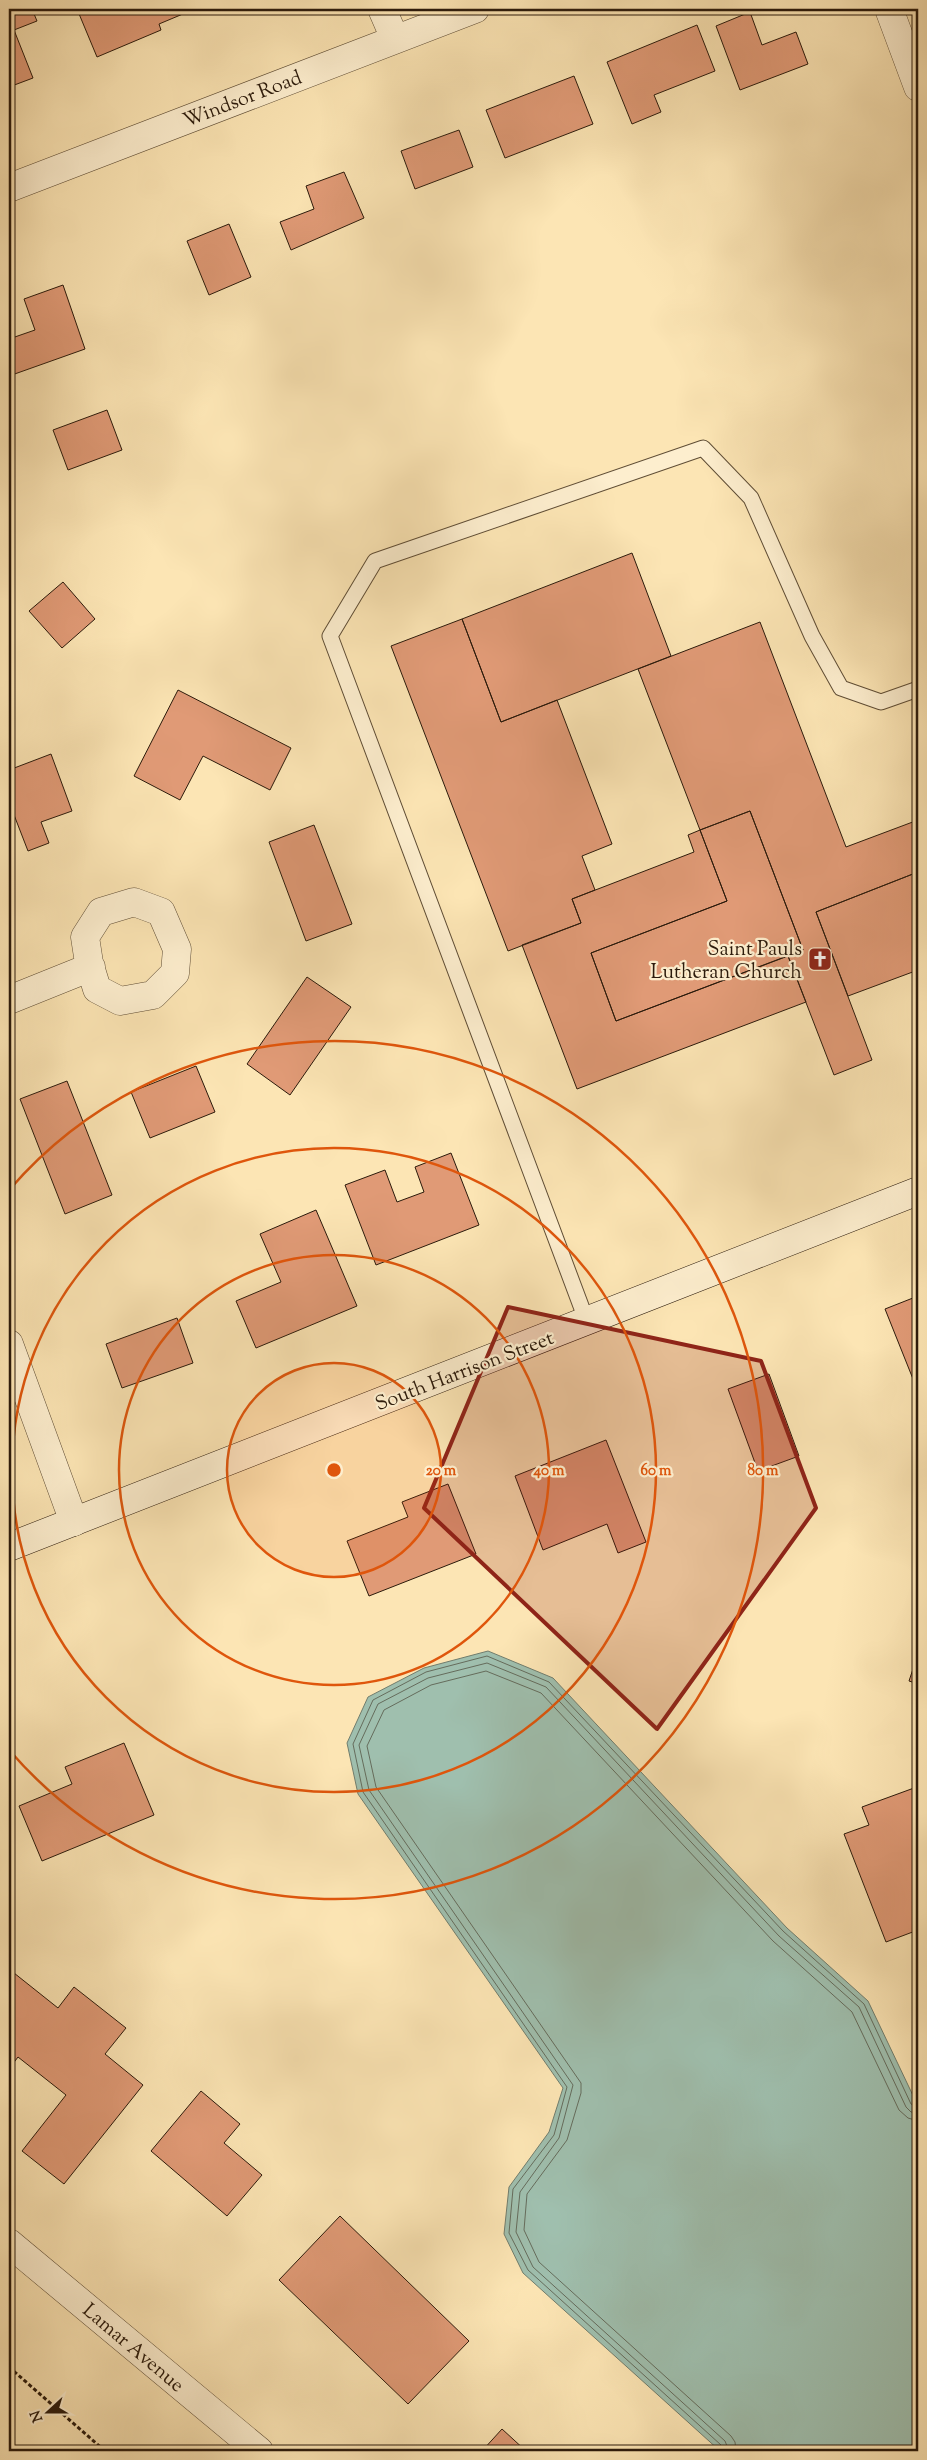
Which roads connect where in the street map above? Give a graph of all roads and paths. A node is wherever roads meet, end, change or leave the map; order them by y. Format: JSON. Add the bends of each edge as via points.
{"nodes":[{"id":1,"x":382,"y":9,"type":"edge"},
{"id":2,"x":475,"y":9,"type":"edge"},
{"id":3,"x":889,"y":9,"type":"edge"},
{"id":4,"x":395,"y":39,"type":"junction"},
{"id":5,"x":918,"y":86,"type":"edge"},
{"id":6,"x":9,"y":188,"type":"edge"},
{"id":7,"x":918,"y":689,"type":"edge"},
{"id":8,"x":91,"y":967,"type":"dead end"},
{"id":9,"x":9,"y":1000,"type":"edge"},
{"id":10,"x":918,"y":1191,"type":"edge"},
{"id":11,"x":587,"y":1322,"type":"junction"},
{"id":12,"x":9,"y":1344,"type":"edge"},
{"id":13,"x":74,"y":1522,"type":"junction"},
{"id":14,"x":9,"y":1547,"type":"edge"},
{"id":15,"x":9,"y":2243,"type":"edge"},
{"id":16,"x":9,"y":2366,"type":"edge"},
{"id":17,"x":105,"y":2451,"type":"edge"},
{"id":18,"x":259,"y":2451,"type":"edge"}],
"edges":[{"from":1,"to":4,"type":"street"},
{"from":2,"to":4,"type":"street","name":"Windsor Road"},
{"from":3,"to":5,"type":"street"},
{"from":4,"to":6,"type":"street","name":"Windsor Road"},
{"from":7,"to":11,"type":"lane","via":[[881,702],[841,688],[812,636],[751,498],[703,448],[375,561],[330,636]]},
{"from":8,"to":9,"type":"street"},
{"from":10,"to":11,"type":"street","name":"South Harrison Street"},
{"from":11,"to":13,"type":"street","name":"South Harrison Street"},
{"from":12,"to":13,"type":"street"},
{"from":13,"to":14,"type":"street","name":"South Harrison Street"},
{"from":15,"to":18,"type":"street","name":"Lamar Avenue"},
{"from":16,"to":17,"type":"path"}]}
